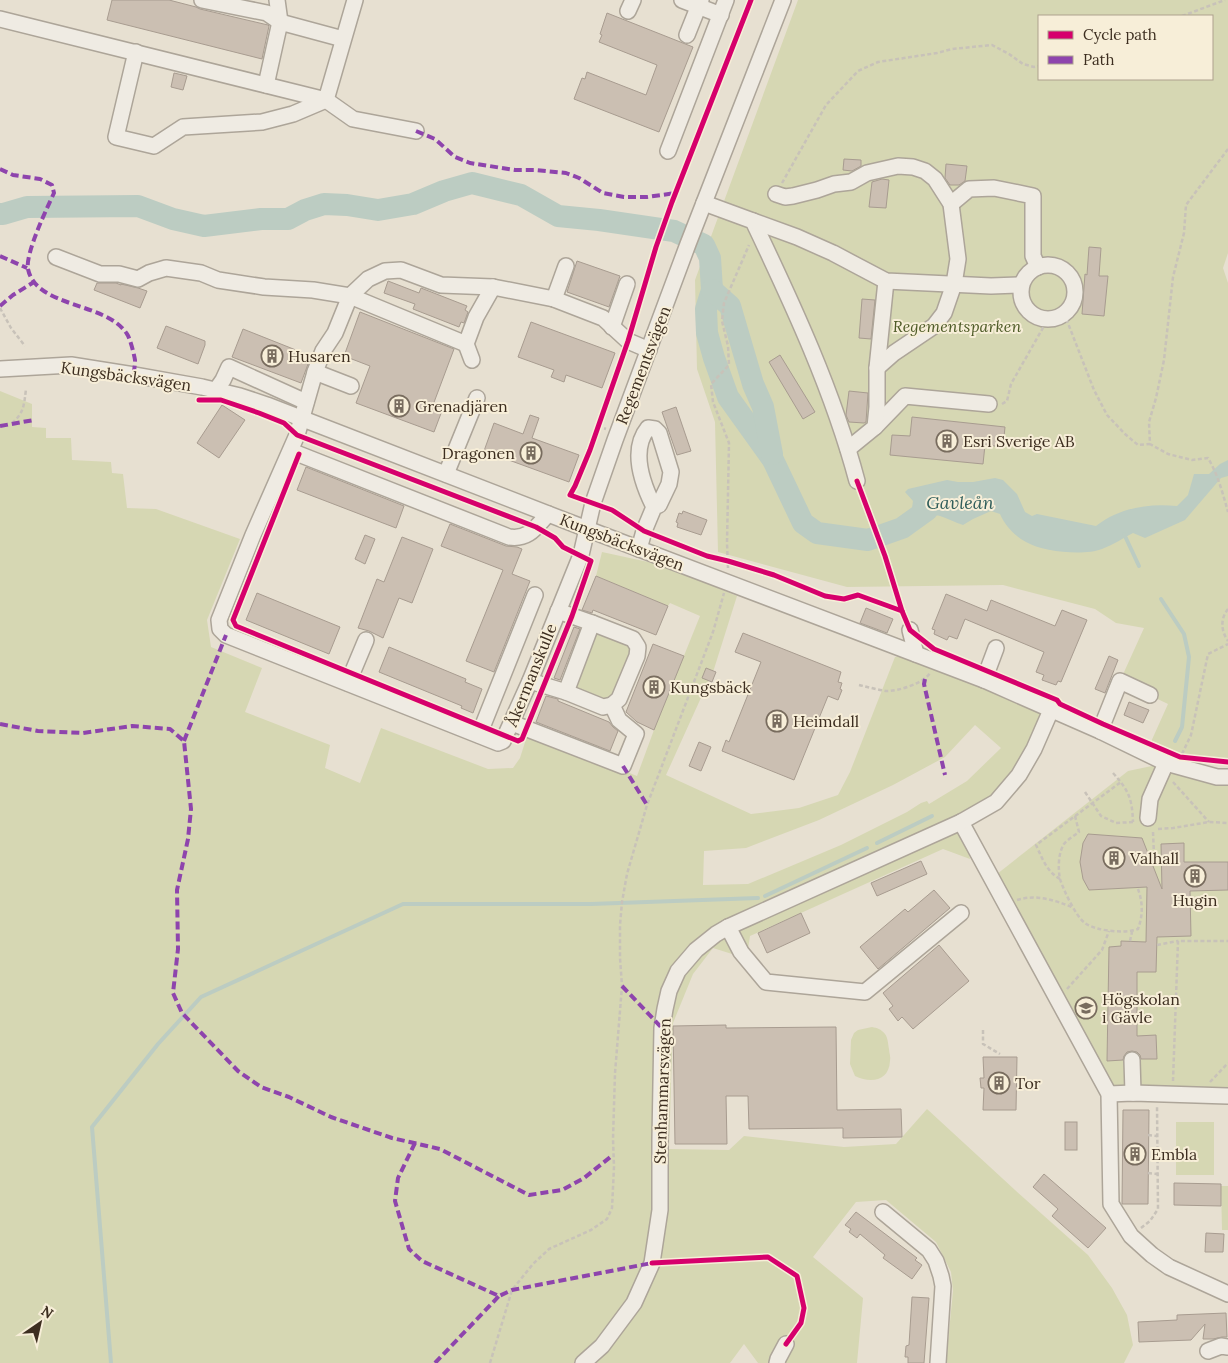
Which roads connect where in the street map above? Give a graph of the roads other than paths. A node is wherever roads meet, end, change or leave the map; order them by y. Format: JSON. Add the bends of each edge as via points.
{"nodes":[{"id":1,"x":203,"y":0,"type":"edge"},
{"id":2,"x":276,"y":0,"type":"edge"},
{"id":3,"x":355,"y":0,"type":"edge"},
{"id":4,"x":682,"y":0,"type":"edge"},
{"id":5,"x":726,"y":0,"type":"edge"},
{"id":6,"x":783,"y":0,"type":"edge"},
{"id":7,"x":699,"y":3,"type":"edge"},
{"id":8,"x":721,"y":15,"type":"junction"},
{"id":9,"x":0,"y":18,"type":"edge"},
{"id":10,"x":280,"y":22,"type":"junction"},
{"id":11,"x":688,"y":35,"type":"dead end"},
{"id":12,"x":343,"y":39,"type":"junction"},
{"id":13,"x":136,"y":52,"type":"junction"},
{"id":14,"x":266,"y":85,"type":"junction"},
{"id":15,"x":326,"y":100,"type":"junction"},
{"id":16,"x":416,"y":131,"type":"dead end"},
{"id":17,"x":668,"y":151,"type":"dead end"},
{"id":18,"x":776,"y":194,"type":"road end"},
{"id":19,"x":704,"y":203,"type":"junction"},
{"id":20,"x":951,"y":204,"type":"junction"},
{"id":21,"x":753,"y":221,"type":"junction"},
{"id":22,"x":56,"y":257,"type":"dead end"},
{"id":23,"x":566,"y":266,"type":"dead end"},
{"id":24,"x":1038,"y":267,"type":"junction"},
{"id":25,"x":886,"y":282,"type":"junction"},
{"id":26,"x":627,"y":284,"type":"dead end"},
{"id":27,"x":954,"y":284,"type":"junction"},
{"id":28,"x":1022,"y":285,"type":"junction"},
{"id":29,"x":493,"y":287,"type":"junction"},
{"id":30,"x":350,"y":296,"type":"junction"},
{"id":31,"x":554,"y":299,"type":"junction"},
{"id":32,"x":612,"y":327,"type":"junction"},
{"id":33,"x":466,"y":344,"type":"junction"},
{"id":34,"x":649,"y":350,"type":"junction"},
{"id":35,"x":472,"y":360,"type":"dead end"},
{"id":36,"x":877,"y":368,"type":"junction"},
{"id":37,"x":0,"y":369,"type":"edge"},
{"id":38,"x":315,"y":372,"type":"junction"},
{"id":39,"x":351,"y":386,"type":"dead end"},
{"id":40,"x":216,"y":390,"type":"junction"},
{"id":41,"x":477,"y":398,"type":"dead end"},
{"id":42,"x":306,"y":402,"type":"junction"},
{"id":43,"x":989,"y":404,"type":"road end"},
{"id":44,"x":302,"y":418,"type":"junction"},
{"id":45,"x":875,"y":427,"type":"junction"},
{"id":46,"x":848,"y":449,"type":"junction"},
{"id":47,"x":291,"y":451,"type":"junction"},
{"id":48,"x":446,"y":474,"type":"junction"},
{"id":49,"x":857,"y":481,"type":"dead end"},
{"id":50,"x":654,"y":507,"type":"dead end"},
{"id":51,"x":548,"y":514,"type":"junction"},
{"id":52,"x":587,"y":529,"type":"junction"},
{"id":53,"x":639,"y":549,"type":"junction"},
{"id":54,"x":535,"y":595,"type":"dead end"},
{"id":55,"x":558,"y":611,"type":"junction"},
{"id":56,"x":592,"y":623,"type":"junction"},
{"id":57,"x":910,"y":630,"type":"dead end"},
{"id":58,"x":366,"y":640,"type":"dead end"},
{"id":59,"x":996,"y":648,"type":"dead end"},
{"id":60,"x":916,"y":654,"type":"junction"},
{"id":61,"x":984,"y":680,"type":"junction"},
{"id":62,"x":530,"y":681,"type":"junction"},
{"id":63,"x":348,"y":683,"type":"junction"},
{"id":64,"x":566,"y":692,"type":"junction"},
{"id":65,"x":1150,"y":696,"type":"dead end"},
{"id":66,"x":612,"y":705,"type":"junction"},
{"id":67,"x":1051,"y":710,"type":"junction"},
{"id":68,"x":512,"y":723,"type":"junction"},
{"id":69,"x":1100,"y":731,"type":"junction"},
{"id":70,"x":479,"y":735,"type":"junction"},
{"id":71,"x":1167,"y":762,"type":"junction"},
{"id":72,"x":1228,"y":777,"type":"edge"},
{"id":73,"x":962,"y":822,"type":"junction"},
{"id":74,"x":1147,"y":826,"type":"road end"},
{"id":75,"x":961,"y":913,"type":"dead end"},
{"id":76,"x":728,"y":927,"type":"junction"},
{"id":77,"x":1132,"y":1060,"type":"dead end"},
{"id":78,"x":1133,"y":1093,"type":"junction"},
{"id":79,"x":1109,"y":1094,"type":"junction"},
{"id":80,"x":1228,"y":1096,"type":"edge"},
{"id":81,"x":883,"y":1212,"type":"dead end"},
{"id":82,"x":1228,"y":1294,"type":"edge"},
{"id":83,"x":786,"y":1344,"type":"dead end"},
{"id":84,"x":1228,"y":1347,"type":"edge"},
{"id":85,"x":1208,"y":1351,"type":"dead end"},
{"id":86,"x":583,"y":1363,"type":"edge"},
{"id":87,"x":777,"y":1363,"type":"edge"},
{"id":88,"x":938,"y":1363,"type":"edge"}],
"edges":[{"from":1,"to":10,"type":"street","via":[[267,13]]},
{"from":2,"to":10,"type":"street"},
{"from":3,"to":12,"type":"street"},
{"from":4,"to":7,"type":"street"},
{"from":5,"to":8,"type":"street"},
{"from":6,"to":19,"type":"street","name":"Regementsvägen"},
{"from":7,"to":8,"type":"street"},
{"from":7,"to":11,"type":"street"},
{"from":8,"to":17,"type":"street"},
{"from":9,"to":13,"type":"street"},
{"from":10,"to":12,"type":"street"},
{"from":10,"to":14,"type":"street"},
{"from":12,"to":15,"type":"street"},
{"from":13,"to":14,"type":"street"},
{"from":13,"to":15,"type":"street","via":[[116,137],[154,146],[183,127],[262,122],[294,114]]},
{"from":14,"to":15,"type":"street"},
{"from":15,"to":16,"type":"street","via":[[353,119]]},
{"from":18,"to":20,"type":"street","via":[[793,196],[898,166],[925,171],[935,179]]},
{"from":19,"to":21,"type":"street"},
{"from":19,"to":34,"type":"street","name":"Regementsvägen"},
{"from":20,"to":24,"type":"street","via":[[970,189],[994,188],[1033,196],[1033,256]]},
{"from":20,"to":27,"type":"street","via":[[958,259]]},
{"from":21,"to":25,"type":"street","via":[[833,253]]},
{"from":21,"to":46,"type":"street","via":[[816,362]]},
{"from":22,"to":30,"type":"street","via":[[100,274],[138,279],[166,268],[201,273],[218,280]]},
{"from":23,"to":31,"type":"street"},
{"from":24,"to":28,"type":"street","via":[[1031,271]]},
{"from":24,"to":28,"type":"street","via":[[1055,266],[1069,275],[1074,291],[1070,307],[1056,318],[1040,318],[1026,309],[1022,301]]},
{"from":25,"to":27,"type":"street"},
{"from":25,"to":36,"type":"street"},
{"from":26,"to":32,"type":"street"},
{"from":27,"to":28,"type":"street"},
{"from":27,"to":36,"type":"street","via":[[944,314],[934,326]]},
{"from":29,"to":30,"type":"street","via":[[441,285],[401,270],[385,271],[368,279]]},
{"from":29,"to":31,"type":"street"},
{"from":29,"to":33,"type":"street","via":[[476,317]]},
{"from":30,"to":33,"type":"street"},
{"from":30,"to":38,"type":"street","name":"Åkermanskulle"},
{"from":31,"to":32,"type":"street","via":[[604,318]]},
{"from":32,"to":34,"type":"street","via":[[628,341]]},
{"from":33,"to":35,"type":"street"},
{"from":34,"to":52,"type":"street","name":"Regementsvägen","via":[[593,503]]},
{"from":36,"to":45,"type":"street"},
{"from":37,"to":40,"type":"street","name":"Kungsbäcksvägen","via":[[70,366]]},
{"from":38,"to":39,"type":"street"},
{"from":38,"to":42,"type":"street","name":"Åkermanskulle"},
{"from":40,"to":42,"type":"street","via":[[229,367]]},
{"from":40,"to":44,"type":"street","name":"Kungsbäcksvägen"},
{"from":41,"to":48,"type":"street"},
{"from":42,"to":44,"type":"street","name":"Åkermanskulle"},
{"from":43,"to":45,"type":"street","via":[[905,396]]},
{"from":44,"to":47,"type":"street","name":"Åkermanskulle"},
{"from":44,"to":48,"type":"street","name":"Kungsbäcksvägen"},
{"from":45,"to":46,"type":"street"},
{"from":46,"to":49,"type":"street"},
{"from":47,"to":51,"type":"street","via":[[509,537],[527,535]]},
{"from":47,"to":63,"type":"street","name":"Åkermanskulle","via":[[251,539],[219,620],[220,630],[226,636]]},
{"from":48,"to":51,"type":"street","name":"Kungsbäcksvägen"},
{"from":50,"to":53,"type":"street"},
{"from":51,"to":52,"type":"street","name":"Kungsbäcksvägen"},
{"from":52,"to":53,"type":"street","name":"Kungsbäcksvägen"},
{"from":52,"to":55,"type":"street","name":"Åkermanskulle","via":[[581,555]]},
{"from":53,"to":60,"type":"street","name":"Kungsbäcksvägen"},
{"from":54,"to":70,"type":"street"},
{"from":55,"to":56,"type":"street"},
{"from":55,"to":62,"type":"street","name":"Åkermanskulle"},
{"from":56,"to":64,"type":"street"},
{"from":56,"to":66,"type":"street","via":[[633,639],[638,647],[620,699]]},
{"from":57,"to":60,"type":"street"},
{"from":58,"to":63,"type":"street"},
{"from":59,"to":61,"type":"street"},
{"from":60,"to":61,"type":"street","name":"Kungsbäcksvägen"},
{"from":61,"to":67,"type":"street","name":"Kungsbäcksvägen"},
{"from":62,"to":64,"type":"street"},
{"from":62,"to":68,"type":"street","name":"Åkermanskulle"},
{"from":63,"to":70,"type":"street","name":"Åkermanskulle"},
{"from":64,"to":66,"type":"street","via":[[603,707]]},
{"from":65,"to":69,"type":"street","via":[[1120,681]]},
{"from":66,"to":68,"type":"street","via":[[619,720],[636,734],[623,766]]},
{"from":67,"to":69,"type":"street","name":"Kungsbäcksvägen"},
{"from":67,"to":73,"type":"street","name":"Stenhammarsvägen","via":[[1019,775],[996,802]]},
{"from":68,"to":70,"type":"street","name":"Åkermanskulle","via":[[503,741]]},
{"from":69,"to":71,"type":"street","name":"Kungsbäcksvägen"},
{"from":71,"to":72,"type":"street","name":"Kungsbäcksvägen","via":[[1217,777]]},
{"from":71,"to":74,"type":"street","via":[[1150,799]]},
{"from":73,"to":76,"type":"street","name":"Stenhammarsvägen"},
{"from":73,"to":79,"type":"street"},
{"from":75,"to":76,"type":"street","via":[[865,992],[766,982],[741,952]]},
{"from":76,"to":86,"type":"street","name":"Stenhammarsvägen","via":[[696,950],[678,971],[670,991],[662,1028],[660,1210],[652,1263],[634,1303],[602,1346]]},
{"from":77,"to":78,"type":"street"},
{"from":78,"to":79,"type":"street"},
{"from":78,"to":80,"type":"street"},
{"from":79,"to":82,"type":"street","via":[[1111,1204],[1121,1222],[1131,1236],[1169,1267]]},
{"from":81,"to":88,"type":"street","via":[[929,1250],[936,1261],[943,1286]]},
{"from":83,"to":87,"type":"street"},
{"from":84,"to":85,"type":"street"}]}
